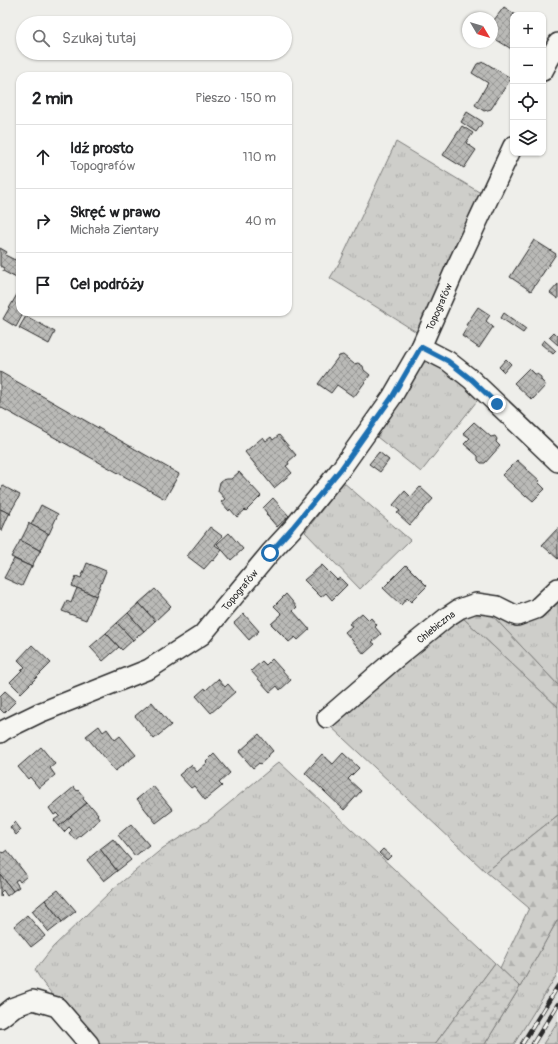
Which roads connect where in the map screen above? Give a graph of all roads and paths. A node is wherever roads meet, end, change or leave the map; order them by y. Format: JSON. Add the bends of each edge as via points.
{"nodes":[{"id":1,"x":558,"y":43,"type":"edge"},
{"id":2,"x":546,"y":65,"type":"edge"},
{"id":3,"x":510,"y":152,"type":"edge"},
{"id":4,"x":421,"y":347,"type":"junction"},
{"id":5,"x":558,"y":462,"type":"edge"},
{"id":6,"x":558,"y":588,"type":"edge"},
{"id":7,"x":327,"y":718,"type":"dead end"},
{"id":8,"x":0,"y":733,"type":"edge"},
{"id":9,"x":0,"y":1018,"type":"edge"},
{"id":10,"x":89,"y":1044,"type":"edge"}],
"edges":[{"from":1,"to":2,"type":"street"},
{"from":3,"to":4,"type":"street","name":"Topografów"},
{"from":4,"to":5,"type":"street","via":[[448,361],[472,380]]},
{"from":4,"to":8,"type":"street","name":"Topografów","via":[[392,397],[341,469],[202,635],[149,669],[39,713]]},
{"from":6,"to":7,"type":"street","name":"Chlebiczna","via":[[536,609],[517,616],[496,606],[476,603],[459,609],[395,659]]},
{"from":9,"to":10,"type":"street","via":[[14,1007],[33,1000],[57,1007]]}]}
